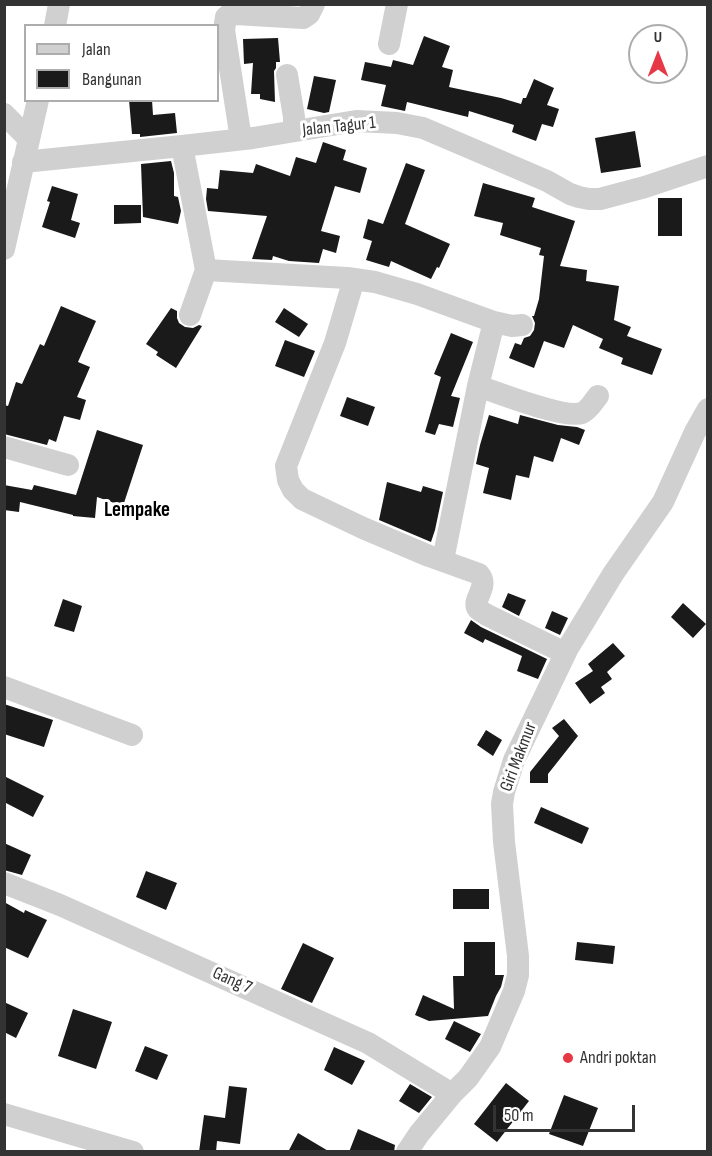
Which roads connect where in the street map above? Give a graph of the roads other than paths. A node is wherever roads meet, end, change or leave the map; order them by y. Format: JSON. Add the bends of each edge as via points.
{"nodes":[{"id":1,"x":60,"y":4,"type":"edge"},
{"id":2,"x":314,"y":4,"type":"edge"},
{"id":3,"x":397,"y":4,"type":"edge"},
{"id":4,"x":55,"y":24,"type":"edge"},
{"id":5,"x":389,"y":44,"type":"dead end"},
{"id":6,"x":287,"y":75,"type":"dead end"},
{"id":7,"x":38,"y":102,"type":"edge"},
{"id":8,"x":4,"y":114,"type":"edge"},
{"id":9,"x":294,"y":131,"type":"junction"},
{"id":10,"x":29,"y":139,"type":"junction"},
{"id":11,"x":241,"y":139,"type":"junction"},
{"id":12,"x":182,"y":146,"type":"junction"},
{"id":13,"x":708,"y":166,"type":"edge"},
{"id":14,"x":16,"y":169,"type":"edge"},
{"id":15,"x":4,"y":249,"type":"edge"},
{"id":16,"x":206,"y":270,"type":"junction"},
{"id":17,"x":354,"y":279,"type":"junction"},
{"id":18,"x":190,"y":315,"type":"dead end"},
{"id":19,"x":494,"y":322,"type":"junction"},
{"id":20,"x":522,"y":325,"type":"dead end"},
{"id":21,"x":478,"y":386,"type":"junction"},
{"id":22,"x":598,"y":396,"type":"dead end"},
{"id":23,"x":708,"y":410,"type":"edge"},
{"id":24,"x":4,"y":447,"type":"edge"},
{"id":25,"x":68,"y":465,"type":"dead end"},
{"id":26,"x":442,"y":560,"type":"junction"},
{"id":27,"x":565,"y":653,"type":"junction"},
{"id":28,"x":4,"y":687,"type":"edge"},
{"id":29,"x":132,"y":735,"type":"dead end"},
{"id":30,"x":4,"y":883,"type":"edge"},
{"id":31,"x":452,"y":1094,"type":"junction"},
{"id":32,"x":4,"y":1114,"type":"edge"},
{"id":33,"x":133,"y":1152,"type":"edge"},
{"id":34,"x":407,"y":1152,"type":"edge"}],
"edges":[{"from":1,"to":4,"type":"street"},
{"from":2,"to":11,"type":"street","via":[[303,18],[236,14],[226,17],[224,30]]},
{"from":3,"to":5,"type":"street"},
{"from":6,"to":9,"type":"street"},
{"from":7,"to":10,"type":"street"},
{"from":8,"to":10,"type":"street"},
{"from":9,"to":11,"type":"street","name":"Jalan Tagur 1"},
{"from":9,"to":13,"type":"street","name":"Jalan Tagur 1","via":[[356,121],[397,123],[423,129],[589,199],[645,187]]},
{"from":10,"to":14,"type":"street"},
{"from":11,"to":12,"type":"street","name":"Jalan Tagur 1"},
{"from":12,"to":14,"type":"street","name":"Jalan Tagur 1"},
{"from":12,"to":16,"type":"street"},
{"from":14,"to":15,"type":"street"},
{"from":16,"to":17,"type":"street"},
{"from":16,"to":18,"type":"street"},
{"from":17,"to":19,"type":"street","via":[[417,294]]},
{"from":17,"to":26,"type":"street","via":[[335,343],[286,466],[288,480],[302,499]]},
{"from":19,"to":20,"type":"street"},
{"from":19,"to":21,"type":"street"},
{"from":21,"to":22,"type":"street","via":[[559,413],[583,412]]},
{"from":21,"to":26,"type":"street"},
{"from":23,"to":27,"type":"street","name":"Giri Makmur","via":[[663,502]]},
{"from":24,"to":25,"type":"street"},
{"from":26,"to":27,"type":"street","via":[[483,577],[479,610]]},
{"from":27,"to":31,"type":"street","name":"Giri Makmur","via":[[514,760],[502,804],[518,956],[514,991],[490,1047]]},
{"from":28,"to":29,"type":"street"},
{"from":30,"to":31,"type":"street","name":"Gang 7","via":[[368,1042]]},
{"from":31,"to":34,"type":"street","name":"Giri Makmur"},
{"from":32,"to":33,"type":"street"}]}
